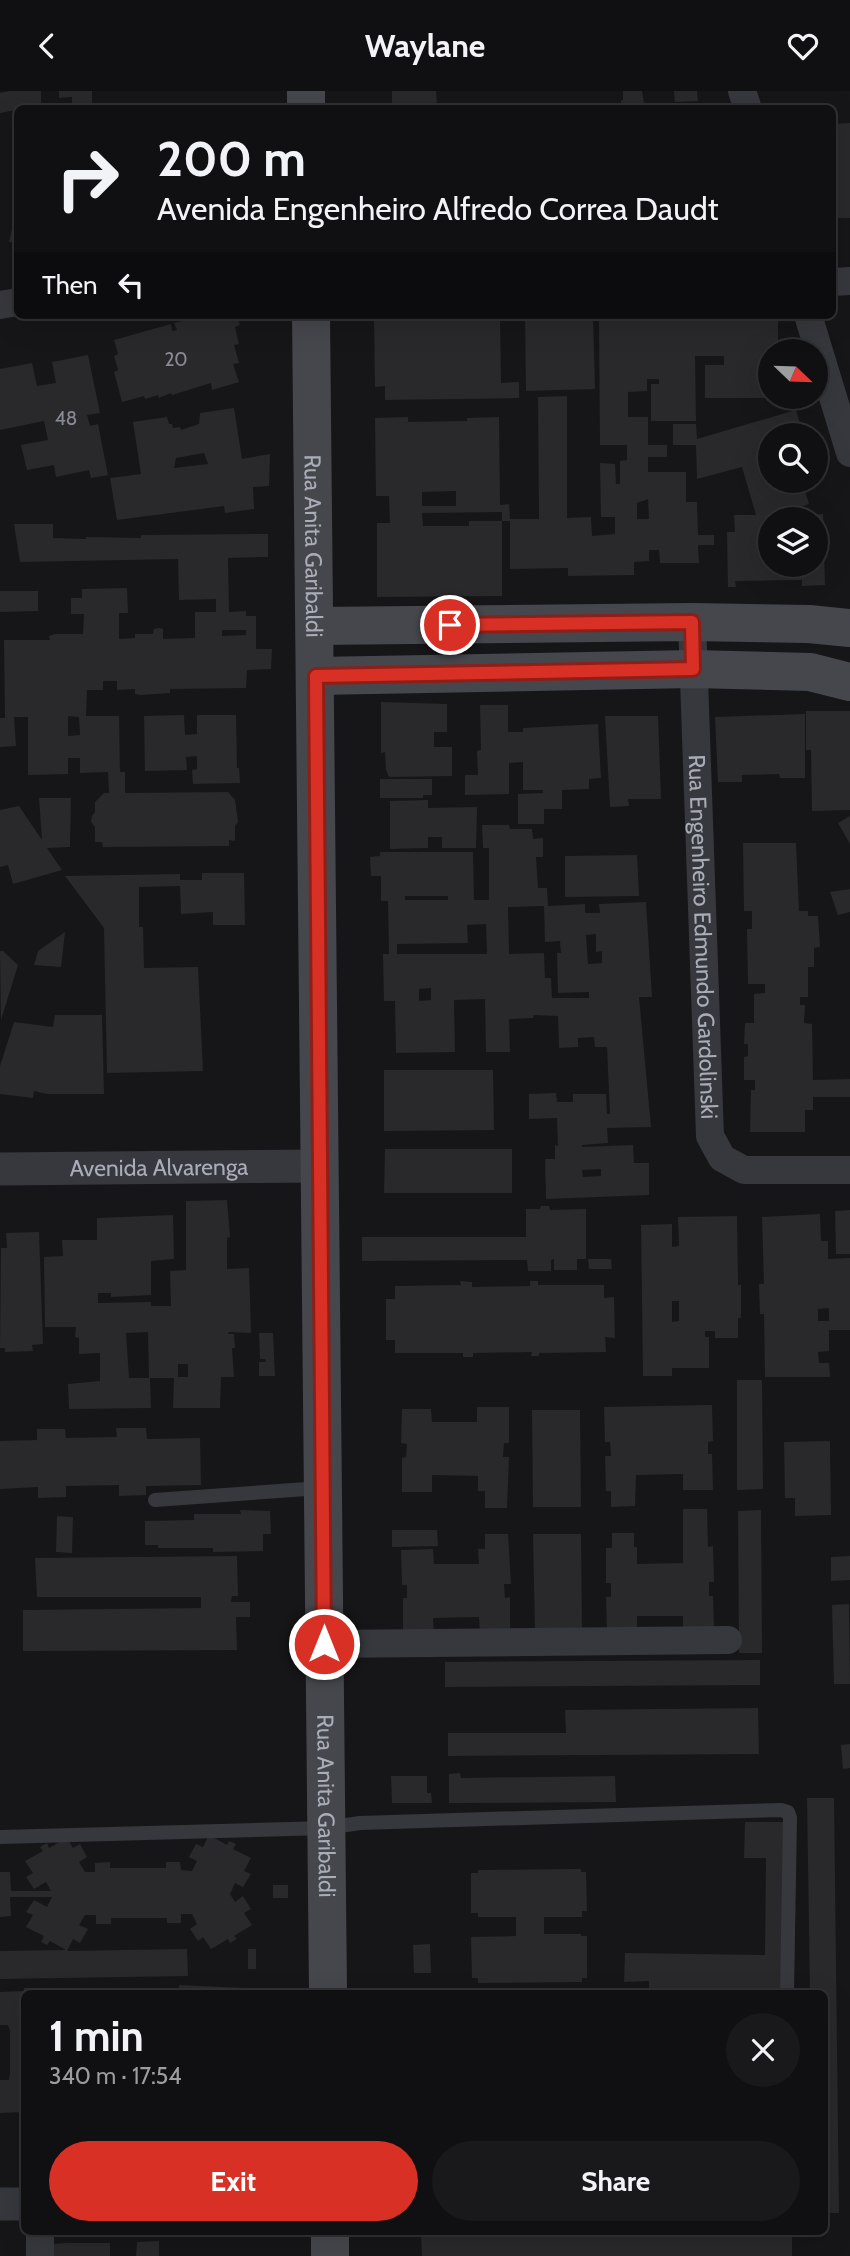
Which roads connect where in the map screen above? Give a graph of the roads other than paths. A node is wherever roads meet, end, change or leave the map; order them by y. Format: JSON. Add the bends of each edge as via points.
{"nodes":[{"id":1,"x":311,"y":319,"type":"edge"},
{"id":2,"x":809,"y":319,"type":"edge"},
{"id":3,"x":850,"y":453,"type":"edge"},
{"id":4,"x":692,"y":622,"type":"junction"},
{"id":5,"x":316,"y":627,"type":"junction"},
{"id":6,"x":850,"y":628,"type":"edge"},
{"id":7,"x":693,"y":669,"type":"junction"},
{"id":8,"x":316,"y":676,"type":"junction"},
{"id":9,"x":850,"y":682,"type":"edge"},
{"id":10,"x":320,"y":1166,"type":"junction"},
{"id":11,"x":0,"y":1169,"type":"edge"},
{"id":12,"x":850,"y":1170,"type":"edge"},
{"id":13,"x":323,"y":1487,"type":"junction"},
{"id":14,"x":155,"y":1500,"type":"dead end"},
{"id":15,"x":728,"y":1640,"type":"dead end"},
{"id":16,"x":324,"y":1644,"type":"junction"},
{"id":17,"x":326,"y":1828,"type":"junction"},
{"id":18,"x":0,"y":1837,"type":"edge"},
{"id":19,"x":328,"y":1990,"type":"edge"},
{"id":20,"x":787,"y":1990,"type":"edge"},
{"id":21,"x":0,"y":2204,"type":"edge"},
{"id":22,"x":21,"y":2204,"type":"edge"},
{"id":23,"x":40,"y":2235,"type":"edge"},
{"id":24,"x":330,"y":2235,"type":"edge"},
{"id":25,"x":40,"y":2256,"type":"edge"},
{"id":26,"x":330,"y":2256,"type":"edge"}],
"edges":[{"from":1,"to":5,"type":"main road","name":"Rua Anita Garibaldi"},
{"from":2,"to":3,"type":"street"},
{"from":4,"to":5,"type":"main road"},
{"from":4,"to":6,"type":"main road"},
{"from":4,"to":7,"type":"street","name":"Rua Engenheiro Edmundo Gardolinski"},
{"from":5,"to":8,"type":"main road","name":"Rua Anita Garibaldi"},
{"from":7,"to":8,"type":"main road"},
{"from":7,"to":9,"type":"main road","via":[[810,673]]},
{"from":7,"to":12,"type":"street","name":"Rua Engenheiro Edmundo Gardolinski","via":[[709,1136],[722,1158],[744,1170]]},
{"from":8,"to":10,"type":"main road","name":"Rua Anita Garibaldi"},
{"from":10,"to":11,"type":"street","name":"Avenida Alvarenga"},
{"from":10,"to":13,"type":"main road","name":"Rua Anita Garibaldi"},
{"from":13,"to":14,"type":"lane"},
{"from":13,"to":16,"type":"main road","name":"Rua Anita Garibaldi"},
{"from":15,"to":16,"type":"street"},
{"from":16,"to":17,"type":"main road","name":"Rua Anita Garibaldi"},
{"from":17,"to":18,"type":"lane"},
{"from":17,"to":19,"type":"main road","name":"Rua Anita Garibaldi"},
{"from":17,"to":20,"type":"lane","via":[[360,1823],[788,1812]]},
{"from":21,"to":22,"type":"street"},
{"from":23,"to":25,"type":"street"},
{"from":24,"to":26,"type":"main road"}]}
